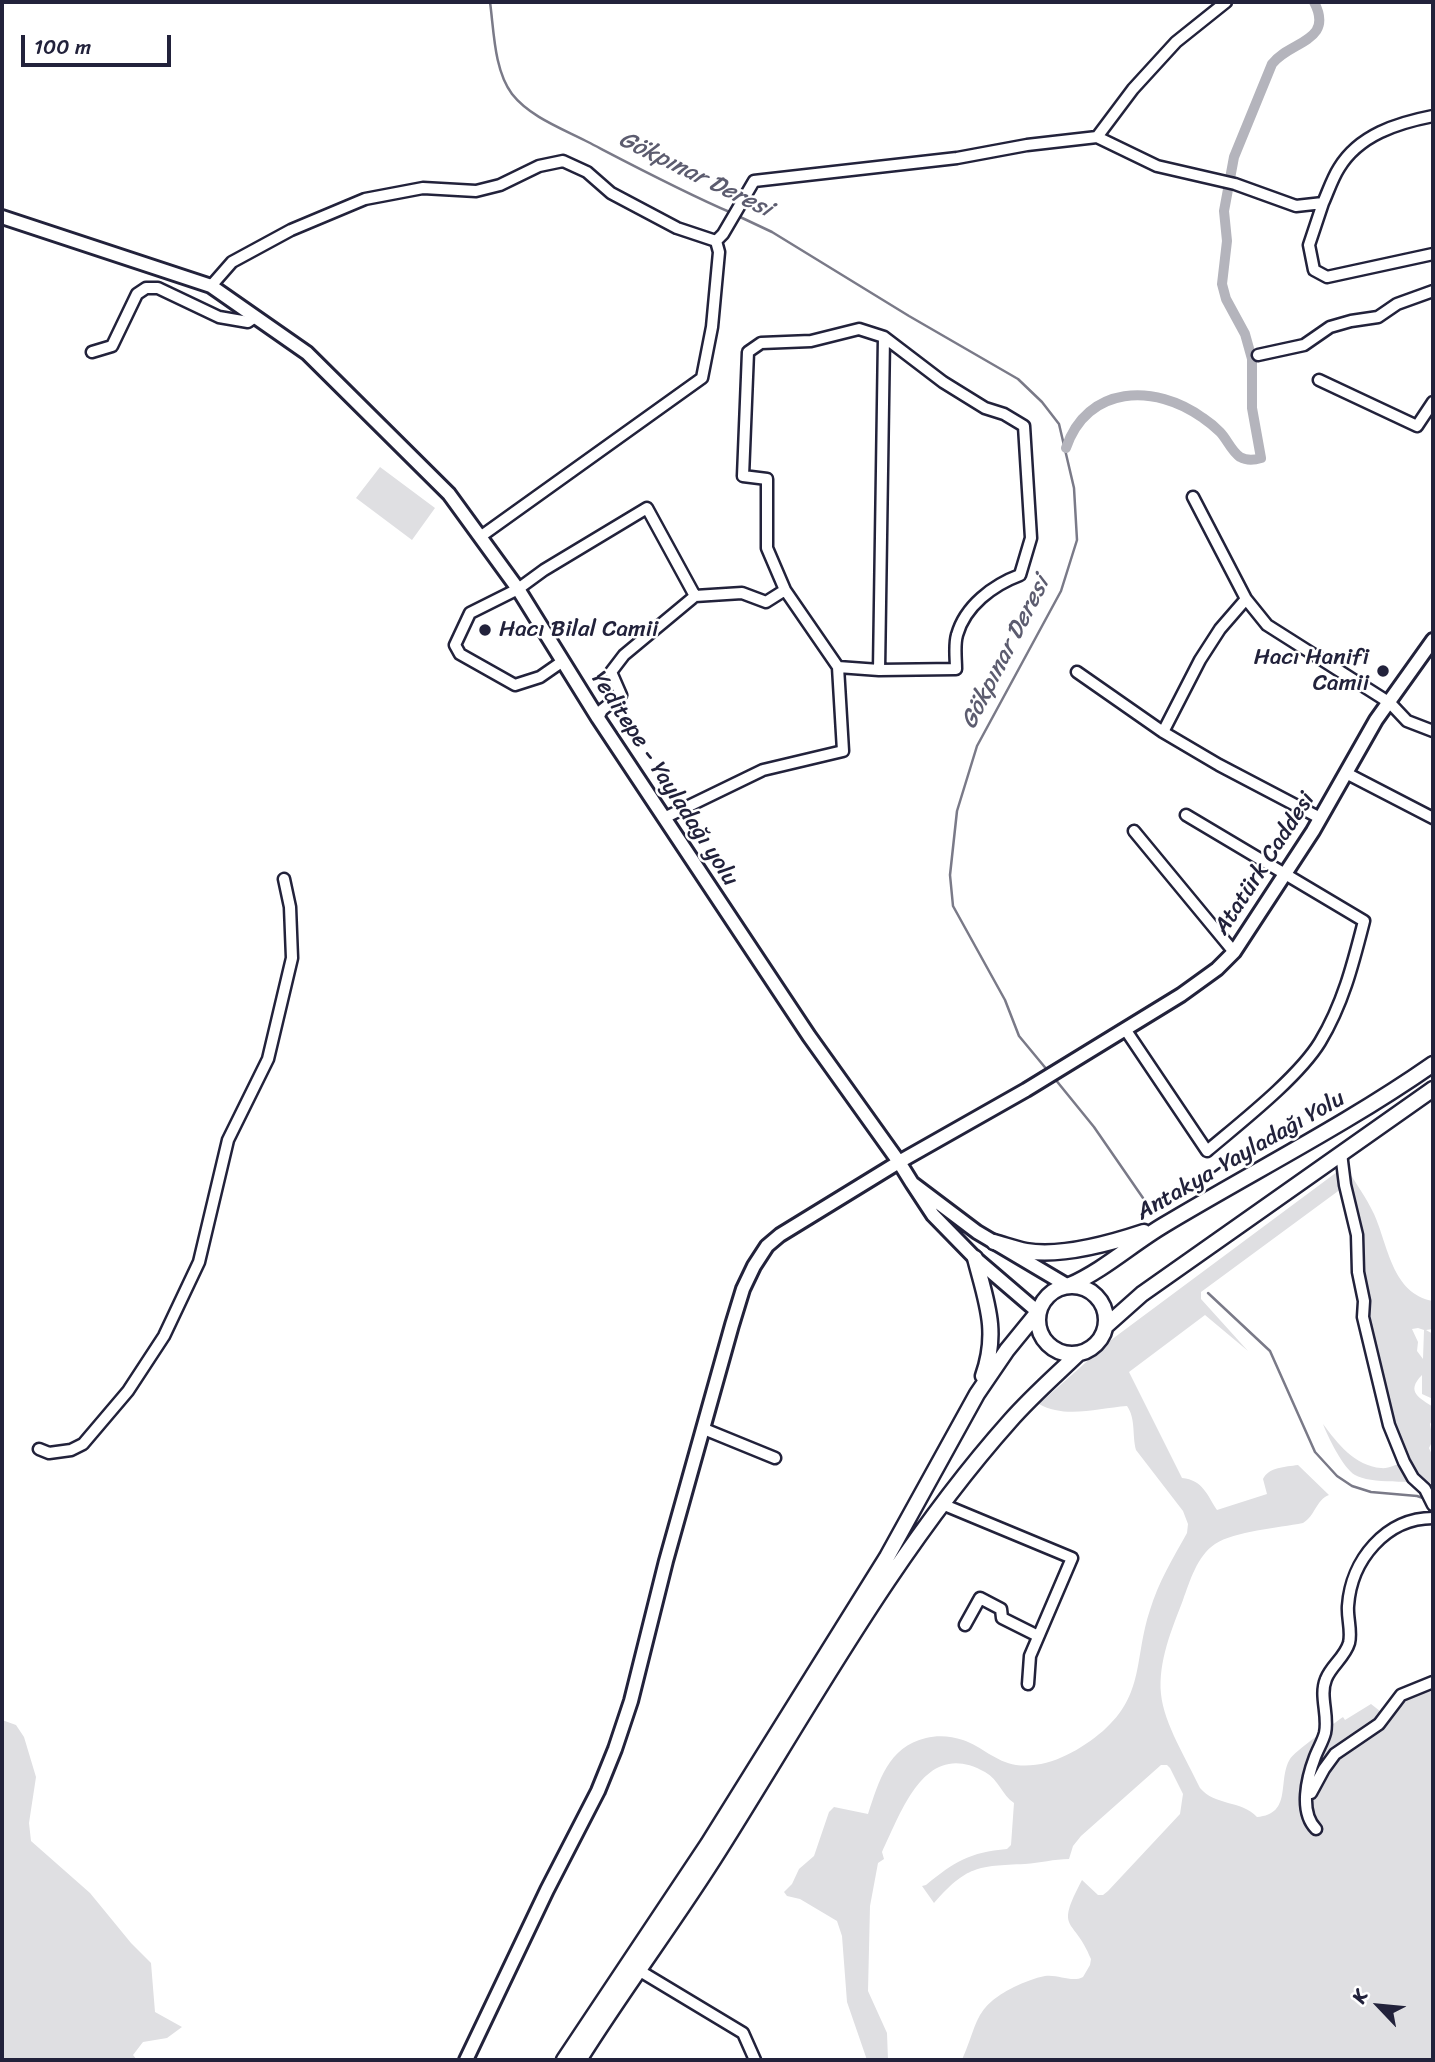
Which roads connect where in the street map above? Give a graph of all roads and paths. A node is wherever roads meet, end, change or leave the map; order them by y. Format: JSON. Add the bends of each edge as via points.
{"nodes":[{"id":1,"x":1226,"y":2,"type":"edge"},
{"id":2,"x":1433,"y":116,"type":"edge"},
{"id":3,"x":1097,"y":137,"type":"junction"},
{"id":4,"x":1323,"y":203,"type":"junction"},
{"id":5,"x":2,"y":217,"type":"edge"},
{"id":6,"x":720,"y":238,"type":"junction"},
{"id":7,"x":1433,"y":254,"type":"edge"},
{"id":8,"x":211,"y":286,"type":"junction"},
{"id":9,"x":1433,"y":291,"type":"edge"},
{"id":10,"x":255,"y":317,"type":"junction"},
{"id":11,"x":884,"y":337,"type":"junction"},
{"id":12,"x":92,"y":352,"type":"dead end"},
{"id":13,"x":1258,"y":355,"type":"dead end"},
{"id":14,"x":1319,"y":380,"type":"dead end"},
{"id":15,"x":1433,"y":401,"type":"edge"},
{"id":16,"x":1193,"y":497,"type":"dead end"},
{"id":17,"x":480,"y":537,"type":"junction"},
{"id":18,"x":518,"y":589,"type":"junction"},
{"id":19,"x":785,"y":590,"type":"junction"},
{"id":20,"x":695,"y":596,"type":"junction"},
{"id":21,"x":1246,"y":600,"type":"junction"},
{"id":22,"x":1433,"y":640,"type":"edge"},
{"id":23,"x":563,"y":661,"type":"junction"},
{"id":24,"x":838,"y":667,"type":"junction"},
{"id":25,"x":879,"y":670,"type":"junction"},
{"id":26,"x":1077,"y":673,"type":"dead end"},
{"id":27,"x":1390,"y":703,"type":"junction"},
{"id":28,"x":598,"y":718,"type":"junction"},
{"id":29,"x":1433,"y":731,"type":"edge"},
{"id":30,"x":1163,"y":732,"type":"junction"},
{"id":31,"x":1346,"y":773,"type":"junction"},
{"id":32,"x":1186,"y":815,"type":"dead end"},
{"id":33,"x":664,"y":818,"type":"junction"},
{"id":34,"x":1320,"y":818,"type":"junction"},
{"id":35,"x":1433,"y":818,"type":"edge"},
{"id":36,"x":1134,"y":831,"type":"dead end"},
{"id":37,"x":1285,"y":873,"type":"junction"},
{"id":38,"x":284,"y":879,"type":"dead end"},
{"id":39,"x":1234,"y":952,"type":"junction"},
{"id":40,"x":1125,"y":1029,"type":"junction"},
{"id":41,"x":1433,"y":1064,"type":"edge"},
{"id":42,"x":1433,"y":1089,"type":"edge"},
{"id":43,"x":1341,"y":1153,"type":"junction"},
{"id":44,"x":899,"y":1162,"type":"junction"},
{"id":45,"x":912,"y":1183,"type":"junction"},
{"id":46,"x":1162,"y":1226,"type":"junction"},
{"id":47,"x":994,"y":1242,"type":"junction"},
{"id":48,"x":975,"y":1258,"type":"junction"},
{"id":49,"x":1069,"y":1286,"type":"junction"},
{"id":50,"x":1038,"y":1312,"type":"junction"},
{"id":51,"x":1106,"y":1326,"type":"junction"},
{"id":52,"x":1078,"y":1354,"type":"junction"},
{"id":53,"x":977,"y":1394,"type":"junction"},
{"id":54,"x":704,"y":1429,"type":"junction"},
{"id":55,"x":39,"y":1449,"type":"dead end"},
{"id":56,"x":775,"y":1458,"type":"dead end"},
{"id":57,"x":942,"y":1504,"type":"junction"},
{"id":58,"x":1433,"y":1505,"type":"edge"},
{"id":59,"x":1433,"y":1518,"type":"edge"},
{"id":60,"x":965,"y":1625,"type":"dead end"},
{"id":61,"x":1038,"y":1636,"type":"junction"},
{"id":62,"x":1433,"y":1682,"type":"edge"},
{"id":63,"x":1028,"y":1684,"type":"dead end"},
{"id":64,"x":1307,"y":1807,"type":"junction"},
{"id":65,"x":1316,"y":1829,"type":"dead end"},
{"id":66,"x":640,"y":1971,"type":"junction"},
{"id":67,"x":466,"y":2060,"type":"edge"},
{"id":68,"x":564,"y":2060,"type":"edge"},
{"id":69,"x":579,"y":2060,"type":"edge"},
{"id":70,"x":755,"y":2060,"type":"edge"}],
"edges":[{"from":1,"to":3,"type":"street","via":[[1176,42]]},
{"from":2,"to":4,"type":"street","via":[[1370,136],[1340,166]]},
{"from":3,"to":4,"type":"street","via":[[1157,166],[1235,184],[1296,206]]},
{"from":3,"to":6,"type":"street","via":[[754,181]]},
{"from":4,"to":7,"type":"street","via":[[1309,245],[1314,270],[1327,277]]},
{"from":5,"to":8,"type":"main road","name":"Yeditepe - Yayladağı yolu"},
{"from":6,"to":8,"type":"street","via":[[677,228],[563,162],[539,166],[500,185],[475,191],[423,188],[365,199],[291,230],[232,262]]},
{"from":6,"to":17,"type":"street","via":[[702,378]]},
{"from":8,"to":10,"type":"main road","name":"Yeditepe - Yayladağı yolu"},
{"from":9,"to":13,"type":"street","via":[[1397,304],[1378,317],[1330,327],[1304,345]]},
{"from":10,"to":12,"type":"street","via":[[248,322],[219,317],[158,288],[146,288],[137,295],[112,346]]},
{"from":10,"to":17,"type":"main road","name":"Yeditepe - Yayladağı yolu","via":[[307,353],[449,494]]},
{"from":11,"to":19,"type":"street","via":[[859,329],[811,341],[761,343],[748,352],[743,476],[767,479],[767,548]]},
{"from":11,"to":25,"type":"street"},
{"from":11,"to":25,"type":"street","via":[[943,382],[1024,426],[1031,538],[1020,575],[1002,582],[973,605],[956,636],[956,669]]},
{"from":14,"to":15,"type":"street","via":[[1417,426]]},
{"from":16,"to":21,"type":"street"},
{"from":17,"to":18,"type":"main road","name":"Yeditepe - Yayladağı yolu"},
{"from":18,"to":20,"type":"street","via":[[648,508]]},
{"from":18,"to":23,"type":"main road","name":"Yeditepe - Yayladağı yolu"},
{"from":18,"to":23,"type":"street","via":[[470,613],[455,645],[460,654],[515,685],[540,677]]},
{"from":19,"to":20,"type":"street","via":[[766,602],[741,593]]},
{"from":19,"to":24,"type":"street"},
{"from":20,"to":28,"type":"street","via":[[624,655],[611,672],[621,695]]},
{"from":21,"to":27,"type":"street","via":[[1267,625]]},
{"from":21,"to":30,"type":"street","via":[[1200,660]]},
{"from":22,"to":27,"type":"main road","name":"Atatürk Caddesi"},
{"from":23,"to":28,"type":"main road","name":"Yeditepe - Yayladağı yolu"},
{"from":24,"to":25,"type":"street"},
{"from":24,"to":33,"type":"street","via":[[843,751],[763,770]]},
{"from":26,"to":30,"type":"street"},
{"from":27,"to":29,"type":"street","via":[[1407,721]]},
{"from":27,"to":31,"type":"main road","name":"Atatürk Caddesi"},
{"from":28,"to":33,"type":"main road","name":"Yeditepe - Yayladağı yolu"},
{"from":30,"to":34,"type":"street"},
{"from":31,"to":34,"type":"main road","name":"Atatürk Caddesi"},
{"from":31,"to":35,"type":"street"},
{"from":32,"to":37,"type":"street"},
{"from":33,"to":44,"type":"main road","name":"Yeditepe - Yayladağı yolu"},
{"from":34,"to":37,"type":"main road","name":"Atatürk Caddesi"},
{"from":36,"to":39,"type":"street"},
{"from":37,"to":39,"type":"main road","name":"Atatürk Caddesi"},
{"from":37,"to":40,"type":"street","via":[[1364,921],[1348,985],[1320,1043],[1297,1071],[1207,1150]]},
{"from":38,"to":55,"type":"street","via":[[292,958],[268,1059],[228,1140],[199,1262],[164,1336],[128,1391],[83,1444],[49,1453]]},
{"from":39,"to":40,"type":"main road","name":"Atatürk Caddesi","via":[[1199,982]]},
{"from":40,"to":44,"type":"main road","name":"Atatürk Caddesi"},
{"from":41,"to":46,"type":"highway","name":"Antakya-Yayladağı Yolu","via":[[1360,1114]]},
{"from":42,"to":43,"type":"highway","name":"Antakya-Yayladağı Yolu"},
{"from":43,"to":51,"type":"highway","name":"Antakya-Yayladağı Yolu","via":[[1142,1294]]},
{"from":43,"to":58,"type":"street","via":[[1357,1235],[1363,1317],[1384,1412],[1404,1462]]},
{"from":44,"to":45,"type":"main road","name":"Yeditepe - Yayladağı yolu"},
{"from":44,"to":54,"type":"main road","name":"Atatürk Caddesi","via":[[767,1246],[743,1289]]},
{"from":45,"to":47,"type":"main road","name":"Yeditepe - Yayladağı yolu"},
{"from":45,"to":48,"type":"main road","name":"Yeditepe - Yayladağı yolu","via":[[933,1215]]},
{"from":46,"to":47,"type":"highway","via":[[1110,1243],[1052,1251],[1027,1251]]},
{"from":46,"to":49,"type":"highway","name":"Antakya-Yayladağı Yolu"},
{"from":47,"to":49,"type":"main road","name":"Yeditepe - Yayladağı yolu"},
{"from":48,"to":50,"type":"main road","name":"Yeditepe - Yayladağı yolu"},
{"from":48,"to":53,"type":"highway","via":[[991,1324],[988,1362]]},
{"from":49,"to":50,"type":"highway","via":[[1052,1292]]},
{"from":49,"to":51,"type":"highway","via":[[1098,1297]]},
{"from":50,"to":52,"type":"highway","via":[[1038,1326],[1046,1342],[1060,1352]]},
{"from":50,"to":53,"type":"highway"},
{"from":51,"to":52,"type":"highway","via":[[1096,1345]]},
{"from":52,"to":57,"type":"highway","via":[[1011,1419]]},
{"from":53,"to":68,"type":"highway","via":[[887,1556],[708,1844]]},
{"from":54,"to":56,"type":"street"},
{"from":54,"to":67,"type":"main road","name":"Atatürk Caddesi","via":[[615,1749]]},
{"from":57,"to":61,"type":"street","via":[[1072,1558]]},
{"from":57,"to":66,"type":"highway","via":[[847,1642]]},
{"from":59,"to":64,"type":"street","via":[[1418,1518],[1381,1536],[1356,1574],[1348,1607],[1349,1642],[1324,1685],[1325,1733],[1311,1771]]},
{"from":60,"to":61,"type":"street","via":[[980,1598],[1001,1609],[1002,1618]]},
{"from":61,"to":63,"type":"street","via":[[1028,1665]]},
{"from":62,"to":64,"type":"street","via":[[1401,1695],[1378,1724],[1335,1754],[1317,1779]]},
{"from":64,"to":65,"type":"street","via":[[1309,1822]]},
{"from":66,"to":69,"type":"highway"},
{"from":66,"to":70,"type":"street","via":[[743,2033]]}]}
